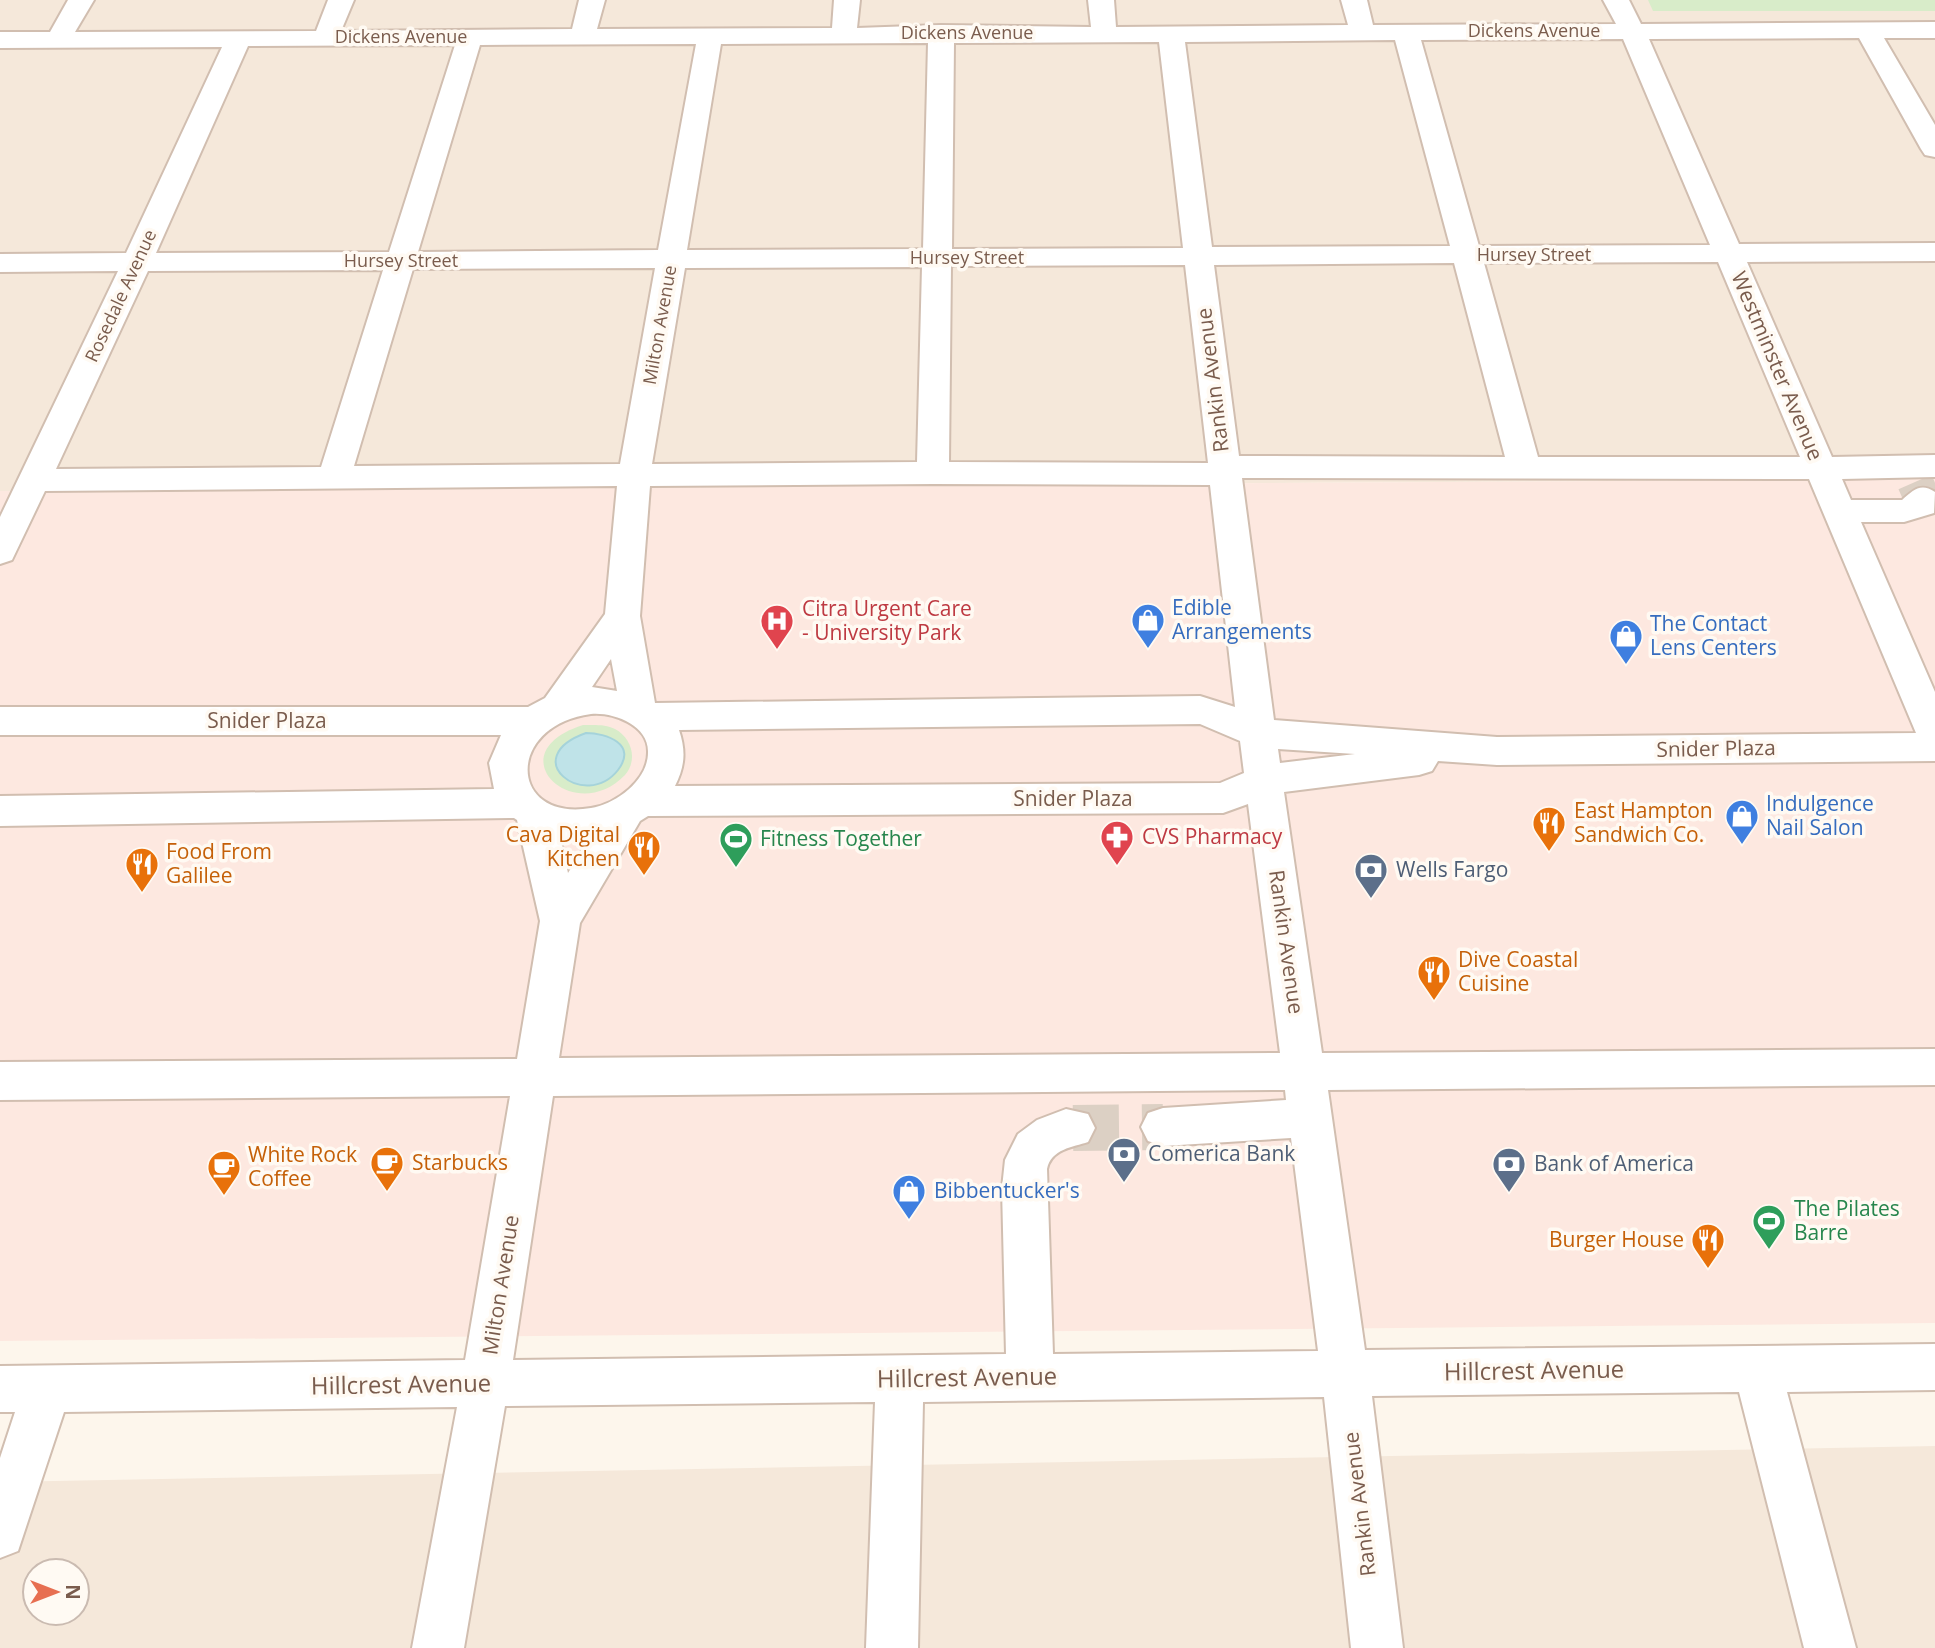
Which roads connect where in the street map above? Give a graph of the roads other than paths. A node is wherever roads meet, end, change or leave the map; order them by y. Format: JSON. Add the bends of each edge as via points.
{"nodes":[{"id":1,"x":81,"y":0,"type":"edge"},
{"id":2,"x":341,"y":0,"type":"edge"},
{"id":3,"x":592,"y":0,"type":"edge"},
{"id":4,"x":847,"y":0,"type":"edge"},
{"id":5,"x":1101,"y":0,"type":"edge"},
{"id":6,"x":1353,"y":0,"type":"edge"},
{"id":7,"x":1616,"y":0,"type":"edge"},
{"id":8,"x":1867,"y":30,"type":"junction"},
{"id":9,"x":1935,"y":30,"type":"edge"},
{"id":10,"x":1632,"y":31,"type":"junction"},
{"id":11,"x":1362,"y":32,"type":"junction"},
{"id":12,"x":1406,"y":32,"type":"junction"},
{"id":13,"x":941,"y":33,"type":"junction"},
{"id":14,"x":1104,"y":33,"type":"junction"},
{"id":15,"x":1171,"y":33,"type":"junction"},
{"id":16,"x":844,"y":34,"type":"junction"},
{"id":17,"x":583,"y":36,"type":"junction"},
{"id":18,"x":710,"y":36,"type":"junction"},
{"id":19,"x":326,"y":37,"type":"junction"},
{"id":20,"x":470,"y":37,"type":"junction"},
{"id":21,"x":239,"y":38,"type":"junction"},
{"id":22,"x":0,"y":40,"type":"edge"},
{"id":23,"x":58,"y":40,"type":"junction"},
{"id":24,"x":1935,"y":149,"type":"edge"},
{"id":25,"x":1935,"y":253,"type":"edge"},
{"id":26,"x":1729,"y":254,"type":"junction"},
{"id":27,"x":1468,"y":255,"type":"junction"},
{"id":28,"x":937,"y":257,"type":"junction"},
{"id":29,"x":1198,"y":257,"type":"junction"},
{"id":30,"x":672,"y":260,"type":"junction"},
{"id":31,"x":400,"y":261,"type":"junction"},
{"id":32,"x":137,"y":262,"type":"junction"},
{"id":33,"x":0,"y":263,"type":"edge"},
{"id":34,"x":1524,"y":466,"type":"junction"},
{"id":35,"x":1821,"y":468,"type":"junction"},
{"id":36,"x":1225,"y":471,"type":"junction"},
{"id":37,"x":933,"y":473,"type":"junction"},
{"id":38,"x":634,"y":475,"type":"junction"},
{"id":39,"x":334,"y":477,"type":"junction"},
{"id":40,"x":1920,"y":478,"type":"edge"},
{"id":41,"x":34,"y":483,"type":"junction"},
{"id":42,"x":0,"y":485,"type":"edge"},
{"id":43,"x":1839,"y":512,"type":"junction"},
{"id":44,"x":0,"y":552,"type":"edge"},
{"id":45,"x":622,"y":616,"type":"junction"},
{"id":46,"x":644,"y":713,"type":"junction"},
{"id":47,"x":546,"y":715,"type":"junction"},
{"id":48,"x":0,"y":721,"type":"edge"},
{"id":49,"x":1257,"y":733,"type":"junction"},
{"id":50,"x":1935,"y":734,"type":"edge"},
{"id":51,"x":1935,"y":747,"type":"edge"},
{"id":52,"x":1497,"y":751,"type":"junction"},
{"id":53,"x":1264,"y":780,"type":"junction"},
{"id":54,"x":634,"y":807,"type":"junction"},
{"id":55,"x":528,"y":808,"type":"junction"},
{"id":56,"x":0,"y":811,"type":"edge"},
{"id":57,"x":560,"y":920,"type":"junction"},
{"id":58,"x":1935,"y":1068,"type":"edge"},
{"id":59,"x":1304,"y":1072,"type":"junction"},
{"id":60,"x":536,"y":1076,"type":"junction"},
{"id":61,"x":0,"y":1081,"type":"edge"},
{"id":62,"x":1311,"y":1118,"type":"junction"},
{"id":63,"x":1163,"y":1127,"type":"tunnel mouth"},
{"id":64,"x":1073,"y":1128,"type":"tunnel mouth"},
{"id":65,"x":1935,"y":1367,"type":"edge"},
{"id":66,"x":1757,"y":1369,"type":"junction"},
{"id":67,"x":1345,"y":1373,"type":"junction"},
{"id":68,"x":1030,"y":1377,"type":"junction"},
{"id":69,"x":900,"y":1379,"type":"junction"},
{"id":70,"x":485,"y":1384,"type":"junction"},
{"id":71,"x":47,"y":1389,"type":"junction"},
{"id":72,"x":0,"y":1390,"type":"edge"},
{"id":73,"x":0,"y":1533,"type":"edge"},
{"id":74,"x":438,"y":1648,"type":"edge"},
{"id":75,"x":892,"y":1648,"type":"edge"},
{"id":76,"x":1377,"y":1648,"type":"edge"},
{"id":77,"x":1830,"y":1648,"type":"edge"}],
"edges":[{"from":1,"to":23,"type":"street"},
{"from":2,"to":19,"type":"street"},
{"from":3,"to":17,"type":"street"},
{"from":4,"to":16,"type":"street"},
{"from":5,"to":14,"type":"street"},
{"from":6,"to":11,"type":"street"},
{"from":7,"to":10,"type":"street","name":"Westminster Avenue"},
{"from":8,"to":9,"type":"street","name":"Dickens Avenue"},
{"from":8,"to":10,"type":"street","name":"Dickens Avenue"},
{"from":8,"to":24,"type":"street"},
{"from":10,"to":12,"type":"street","name":"Dickens Avenue"},
{"from":10,"to":26,"type":"street","name":"Westminster Avenue"},
{"from":11,"to":12,"type":"street","name":"Dickens Avenue"},
{"from":11,"to":15,"type":"street","name":"Dickens Avenue"},
{"from":12,"to":27,"type":"street"},
{"from":13,"to":14,"type":"street","name":"Dickens Avenue"},
{"from":13,"to":16,"type":"street","name":"Dickens Avenue"},
{"from":13,"to":28,"type":"street"},
{"from":14,"to":15,"type":"street","name":"Dickens Avenue"},
{"from":15,"to":29,"type":"street","name":"Rankin Avenue"},
{"from":16,"to":18,"type":"street","name":"Dickens Avenue"},
{"from":17,"to":18,"type":"street","name":"Dickens Avenue"},
{"from":17,"to":20,"type":"street","name":"Dickens Avenue"},
{"from":18,"to":30,"type":"street","name":"Milton Avenue"},
{"from":19,"to":20,"type":"street","name":"Dickens Avenue"},
{"from":19,"to":21,"type":"street","name":"Dickens Avenue"},
{"from":20,"to":31,"type":"street"},
{"from":21,"to":23,"type":"street","name":"Dickens Avenue"},
{"from":21,"to":32,"type":"street","name":"Rosedale Avenue"},
{"from":22,"to":23,"type":"street","name":"Dickens Avenue"},
{"from":25,"to":26,"type":"street","name":"Hursey Street"},
{"from":26,"to":27,"type":"street","name":"Hursey Street"},
{"from":26,"to":35,"type":"street","name":"Westminster Avenue"},
{"from":27,"to":29,"type":"street","name":"Hursey Street"},
{"from":27,"to":34,"type":"street"},
{"from":28,"to":29,"type":"street","name":"Hursey Street"},
{"from":28,"to":30,"type":"street","name":"Hursey Street"},
{"from":28,"to":37,"type":"street"},
{"from":29,"to":36,"type":"street","name":"Rankin Avenue"},
{"from":30,"to":31,"type":"street","name":"Hursey Street"},
{"from":30,"to":38,"type":"street","name":"Milton Avenue"},
{"from":31,"to":32,"type":"street","name":"Hursey Street"},
{"from":31,"to":39,"type":"street"},
{"from":32,"to":33,"type":"street","name":"Hursey Street"},
{"from":32,"to":41,"type":"street","name":"Rosedale Avenue"},
{"from":34,"to":35,"type":"street"},
{"from":34,"to":36,"type":"street"},
{"from":35,"to":40,"type":"street"},
{"from":35,"to":43,"type":"street","name":"Westminster Avenue"},
{"from":36,"to":37,"type":"street"},
{"from":36,"to":49,"type":"street","name":"Rankin Avenue"},
{"from":37,"to":38,"type":"street"},
{"from":38,"to":39,"type":"street"},
{"from":38,"to":45,"type":"street","name":"Milton Avenue"},
{"from":39,"to":41,"type":"street"},
{"from":40,"to":43,"type":"street","via":[[1922,505],[1904,512]]},
{"from":41,"to":42,"type":"street"},
{"from":41,"to":44,"type":"street","name":"Rosedale Avenue"},
{"from":43,"to":50,"type":"street","name":"Westminster Avenue"},
{"from":45,"to":46,"type":"street","name":"Milton Avenue"},
{"from":45,"to":47,"type":"street","name":"Milton Avenue"},
{"from":46,"to":47,"type":"street","via":[[600,700]]},
{"from":46,"to":49,"type":"street","name":"Snider Plaza","via":[[1200,710]]},
{"from":46,"to":54,"type":"street","via":[[664,735],[668,757],[661,780]]},
{"from":47,"to":48,"type":"street","name":"Snider Plaza"},
{"from":47,"to":55,"type":"street","via":[[517,740],[508,762],[509,784]]},
{"from":49,"to":52,"type":"street","name":"Snider Plaza"},
{"from":49,"to":53,"type":"street","name":"Rankin Avenue"},
{"from":51,"to":52,"type":"street","name":"Snider Plaza"},
{"from":52,"to":53,"type":"street","name":"Snider Plaza"},
{"from":53,"to":54,"type":"street","name":"Snider Plaza","via":[[1231,796],[1196,799]]},
{"from":53,"to":59,"type":"street","name":"Rankin Avenue"},
{"from":54,"to":55,"type":"street","via":[[602,821],[579,824],[556,821]]},
{"from":54,"to":57,"type":"street","name":"Milton Avenue"},
{"from":55,"to":56,"type":"street"},
{"from":55,"to":57,"type":"street","name":"Milton Avenue"},
{"from":57,"to":60,"type":"street","name":"Milton Avenue"},
{"from":58,"to":59,"type":"street"},
{"from":59,"to":60,"type":"street"},
{"from":59,"to":62,"type":"street","name":"Rankin Avenue"},
{"from":60,"to":61,"type":"street"},
{"from":60,"to":70,"type":"street","name":"Milton Avenue"},
{"from":62,"to":63,"type":"street"},
{"from":62,"to":67,"type":"street","name":"Rankin Avenue"},
{"from":64,"to":68,"type":"street","via":[[1051,1134],[1032,1150],[1027,1161]]},
{"from":65,"to":66,"type":"street","name":"Hillcrest Avenue"},
{"from":66,"to":67,"type":"street","name":"Hillcrest Avenue"},
{"from":66,"to":77,"type":"street"},
{"from":67,"to":68,"type":"street","name":"Hillcrest Avenue"},
{"from":67,"to":76,"type":"street","name":"Rankin Avenue"},
{"from":68,"to":69,"type":"street","name":"Hillcrest Avenue"},
{"from":69,"to":70,"type":"street","name":"Hillcrest Avenue"},
{"from":69,"to":75,"type":"street"},
{"from":70,"to":71,"type":"street","name":"Hillcrest Avenue"},
{"from":70,"to":74,"type":"street","name":"Milton Avenue"},
{"from":71,"to":72,"type":"street","name":"Hillcrest Avenue"},
{"from":71,"to":73,"type":"street"}]}
